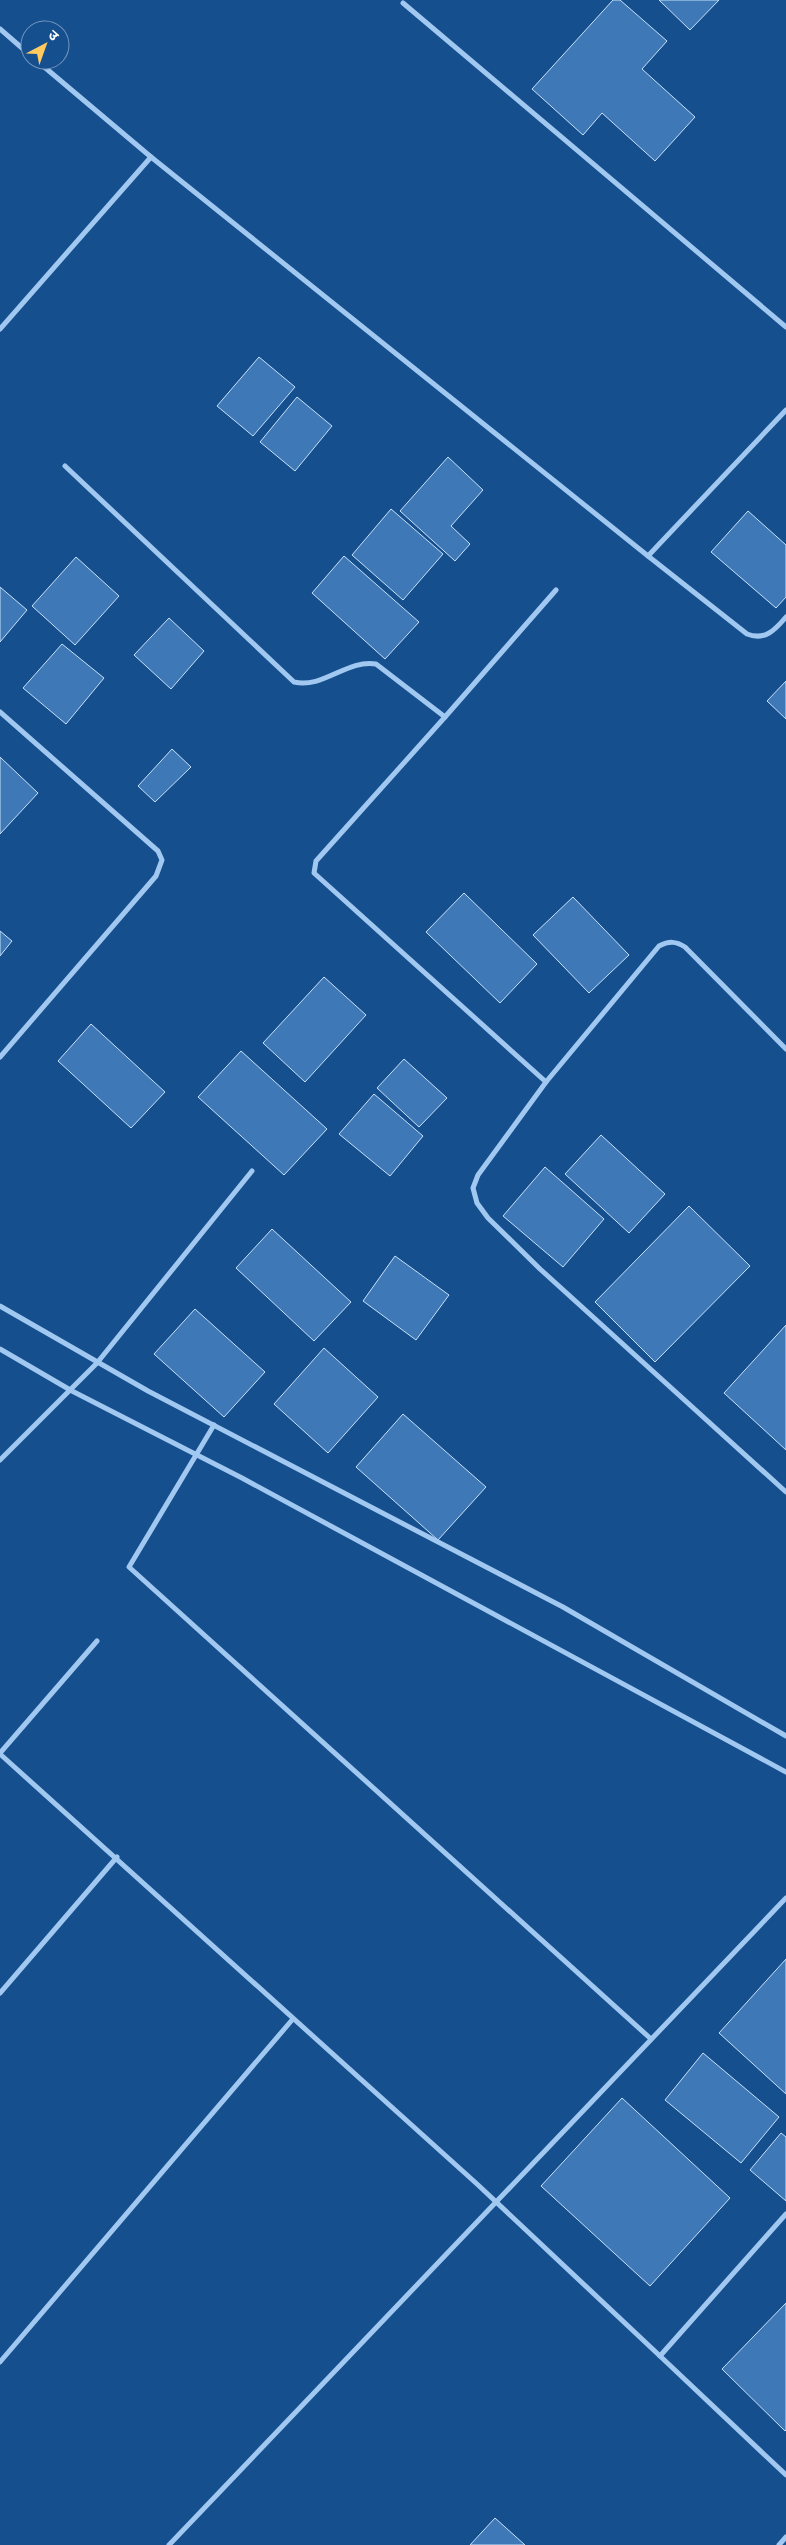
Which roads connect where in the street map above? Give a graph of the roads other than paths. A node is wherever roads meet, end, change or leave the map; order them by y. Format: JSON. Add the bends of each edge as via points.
{"nodes":[{"id":1,"x":403,"y":3,"type":"dead end"},
{"id":2,"x":0,"y":29,"type":"edge"},
{"id":3,"x":20,"y":46,"type":"edge"},
{"id":4,"x":48,"y":70,"type":"edge"},
{"id":5,"x":151,"y":157,"type":"junction"},
{"id":6,"x":786,"y":327,"type":"edge"},
{"id":7,"x":0,"y":329,"type":"edge"},
{"id":8,"x":786,"y":410,"type":"edge"},
{"id":9,"x":65,"y":466,"type":"dead end"},
{"id":10,"x":648,"y":556,"type":"junction"},
{"id":11,"x":556,"y":590,"type":"dead end"},
{"id":12,"x":786,"y":617,"type":"edge"},
{"id":13,"x":0,"y":712,"type":"edge"},
{"id":14,"x":445,"y":717,"type":"junction"},
{"id":15,"x":786,"y":1048,"type":"edge"},
{"id":16,"x":0,"y":1057,"type":"edge"},
{"id":17,"x":546,"y":1082,"type":"junction"},
{"id":18,"x":252,"y":1171,"type":"dead end"},
{"id":19,"x":0,"y":1306,"type":"edge"},
{"id":20,"x":0,"y":1349,"type":"edge"},
{"id":21,"x":97,"y":1363,"type":"junction"},
{"id":22,"x":72,"y":1391,"type":"junction"},
{"id":23,"x":214,"y":1425,"type":"junction"},
{"id":24,"x":196,"y":1454,"type":"junction"},
{"id":25,"x":0,"y":1460,"type":"edge"},
{"id":26,"x":786,"y":1492,"type":"edge"},
{"id":27,"x":97,"y":1641,"type":"dead end"},
{"id":28,"x":786,"y":1736,"type":"edge"},
{"id":29,"x":0,"y":1754,"type":"edge"},
{"id":30,"x":786,"y":1772,"type":"edge"},
{"id":31,"x":117,"y":1857,"type":"junction"},
{"id":32,"x":786,"y":1898,"type":"edge"},
{"id":33,"x":0,"y":1993,"type":"edge"},
{"id":34,"x":292,"y":2020,"type":"junction"},
{"id":35,"x":651,"y":2039,"type":"junction"},
{"id":36,"x":495,"y":2201,"type":"junction"},
{"id":37,"x":786,"y":2214,"type":"edge"},
{"id":38,"x":660,"y":2356,"type":"junction"},
{"id":39,"x":0,"y":2362,"type":"edge"},
{"id":40,"x":786,"y":2476,"type":"edge"},
{"id":41,"x":786,"y":2538,"type":"edge"},
{"id":42,"x":169,"y":2545,"type":"edge"},
{"id":43,"x":779,"y":2545,"type":"edge"}],
"edges":[{"from":1,"to":6,"type":"street"},
{"from":2,"to":3,"type":"street"},
{"from":4,"to":5,"type":"street"},
{"from":5,"to":7,"type":"street"},
{"from":5,"to":10,"type":"street"},
{"from":8,"to":10,"type":"street"},
{"from":9,"to":14,"type":"street","via":[[294,682],[308,683],[366,662],[376,664]]},
{"from":10,"to":12,"type":"street","via":[[756,638],[774,631]]},
{"from":11,"to":14,"type":"street"},
{"from":13,"to":16,"type":"street","via":[[158,851],[162,860],[156,876]]},
{"from":14,"to":17,"type":"street","via":[[316,861],[314,873]]},
{"from":15,"to":17,"type":"street","via":[[685,947],[677,942],[667,943],[659,946]]},
{"from":17,"to":26,"type":"street","via":[[478,1175],[473,1188],[477,1203],[540,1269]]},
{"from":18,"to":21,"type":"street"},
{"from":19,"to":21,"type":"street"},
{"from":20,"to":22,"type":"street"},
{"from":21,"to":22,"type":"street"},
{"from":21,"to":23,"type":"street"},
{"from":22,"to":24,"type":"street"},
{"from":22,"to":25,"type":"street"},
{"from":23,"to":24,"type":"street"},
{"from":23,"to":28,"type":"street","via":[[563,1607]]},
{"from":24,"to":30,"type":"street"},
{"from":24,"to":35,"type":"street","via":[[129,1567]]},
{"from":27,"to":29,"type":"street"},
{"from":29,"to":31,"type":"street"},
{"from":31,"to":33,"type":"street"},
{"from":31,"to":34,"type":"street"},
{"from":32,"to":35,"type":"street"},
{"from":34,"to":36,"type":"street"},
{"from":34,"to":39,"type":"street"},
{"from":35,"to":36,"type":"street"},
{"from":36,"to":38,"type":"street"},
{"from":36,"to":42,"type":"street"},
{"from":37,"to":38,"type":"street"},
{"from":38,"to":40,"type":"street"},
{"from":41,"to":43,"type":"street"}]}
